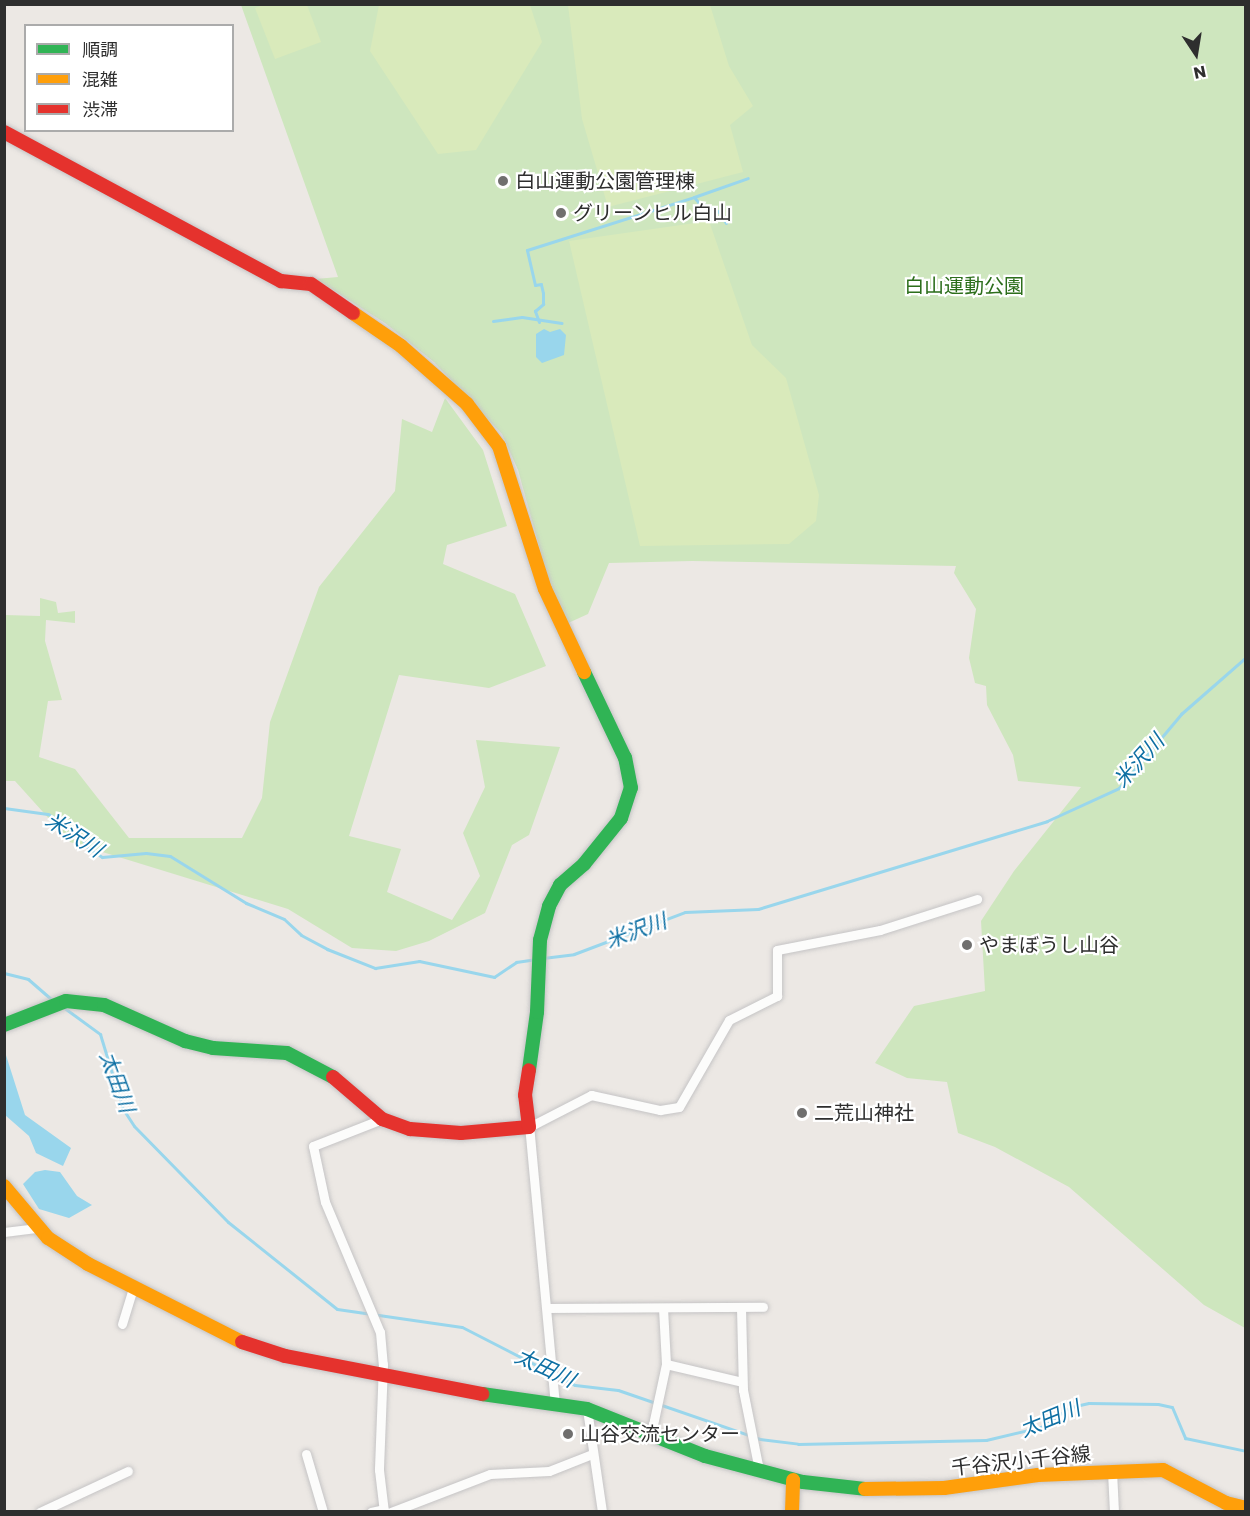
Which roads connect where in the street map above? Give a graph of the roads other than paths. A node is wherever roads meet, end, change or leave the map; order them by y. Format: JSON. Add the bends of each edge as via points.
{"nodes":[{"id":1,"x":4,"y":132,"type":"edge"},
{"id":2,"x":977,"y":899,"type":"dead end"},
{"id":3,"x":4,"y":1025,"type":"edge"},
{"id":4,"x":382,"y":1119,"type":"junction"},
{"id":5,"x":529,"y":1127,"type":"junction"},
{"id":6,"x":4,"y":1186,"type":"edge"},
{"id":7,"x":38,"y":1228,"type":"junction"},
{"id":8,"x":4,"y":1232,"type":"edge"},
{"id":9,"x":133,"y":1287,"type":"junction"},
{"id":10,"x":763,"y":1307,"type":"dead end"},
{"id":11,"x":548,"y":1308,"type":"junction"},
{"id":12,"x":663,"y":1308,"type":"junction"},
{"id":13,"x":741,"y":1308,"type":"junction"},
{"id":14,"x":122,"y":1324,"type":"dead end"},
{"id":15,"x":666,"y":1364,"type":"junction"},
{"id":16,"x":380,"y":1374,"type":"junction"},
{"id":17,"x":742,"y":1382,"type":"junction"},
{"id":18,"x":555,"y":1405,"type":"junction"},
{"id":19,"x":587,"y":1409,"type":"junction"},
{"id":20,"x":651,"y":1434,"type":"junction"},
{"id":21,"x":306,"y":1454,"type":"dead end"},
{"id":22,"x":592,"y":1454,"type":"junction"},
{"id":23,"x":759,"y":1470,"type":"junction"},
{"id":24,"x":128,"y":1471,"type":"dead end"},
{"id":25,"x":1112,"y":1471,"type":"junction"},
{"id":26,"x":793,"y":1480,"type":"junction"},
{"id":27,"x":1245,"y":1508,"type":"edge"},
{"id":28,"x":386,"y":1511,"type":"edge"},
{"id":29,"x":40,"y":1512,"type":"edge"},
{"id":30,"x":323,"y":1512,"type":"edge"},
{"id":31,"x":371,"y":1512,"type":"edge"},
{"id":32,"x":602,"y":1512,"type":"edge"},
{"id":33,"x":792,"y":1512,"type":"edge"},
{"id":34,"x":1114,"y":1512,"type":"edge"}],
"edges":[{"from":1,"to":5,"type":"street","via":[[281,281],[311,284],[401,346],[467,404],[499,446],[545,589],[626,758],[631,788],[621,818],[584,864],[560,885],[549,906],[540,940],[537,1012],[525,1095]]},
{"from":2,"to":5,"type":"street","via":[[880,930],[777,950],[777,996],[729,1020],[680,1107],[660,1110],[591,1095]]},
{"from":3,"to":4,"type":"street","via":[[66,1001],[104,1005],[184,1041],[213,1048],[287,1053],[333,1077]]},
{"from":4,"to":5,"type":"street","via":[[410,1129],[461,1133]]},
{"from":4,"to":16,"type":"street","via":[[313,1146],[325,1202],[380,1332]]},
{"from":5,"to":11,"type":"street"},
{"from":6,"to":7,"type":"street","name":"千谷沢小千谷線"},
{"from":7,"to":8,"type":"street"},
{"from":7,"to":9,"type":"street","name":"千谷沢小千谷線","via":[[88,1264]]},
{"from":9,"to":14,"type":"street"},
{"from":9,"to":16,"type":"street","name":"千谷沢小千谷線","via":[[236,1340],[285,1356]]},
{"from":10,"to":13,"type":"street"},
{"from":11,"to":12,"type":"street"},
{"from":11,"to":18,"type":"street"},
{"from":12,"to":13,"type":"street"},
{"from":12,"to":15,"type":"street"},
{"from":13,"to":17,"type":"street"},
{"from":15,"to":17,"type":"street"},
{"from":15,"to":20,"type":"street"},
{"from":16,"to":18,"type":"street","name":"千谷沢小千谷線"},
{"from":16,"to":28,"type":"street","via":[[379,1470]]},
{"from":17,"to":23,"type":"street"},
{"from":18,"to":19,"type":"street","name":"千谷沢小千谷線"},
{"from":19,"to":20,"type":"street","name":"千谷沢小千谷線"},
{"from":19,"to":22,"type":"street"},
{"from":20,"to":23,"type":"street","name":"千谷沢小千谷線","via":[[705,1456]]},
{"from":21,"to":30,"type":"street"},
{"from":22,"to":28,"type":"street","via":[[549,1471],[490,1474]]},
{"from":22,"to":32,"type":"street"},
{"from":23,"to":26,"type":"street","name":"千谷沢小千谷線"},
{"from":24,"to":29,"type":"street"},
{"from":25,"to":26,"type":"street","name":"千谷沢小千谷線","via":[[1005,1478],[944,1488],[866,1489]]},
{"from":25,"to":27,"type":"street","name":"千谷沢小千谷線","via":[[1163,1470],[1226,1503]]},
{"from":25,"to":34,"type":"street"},
{"from":26,"to":33,"type":"street"},
{"from":28,"to":31,"type":"street"}]}
